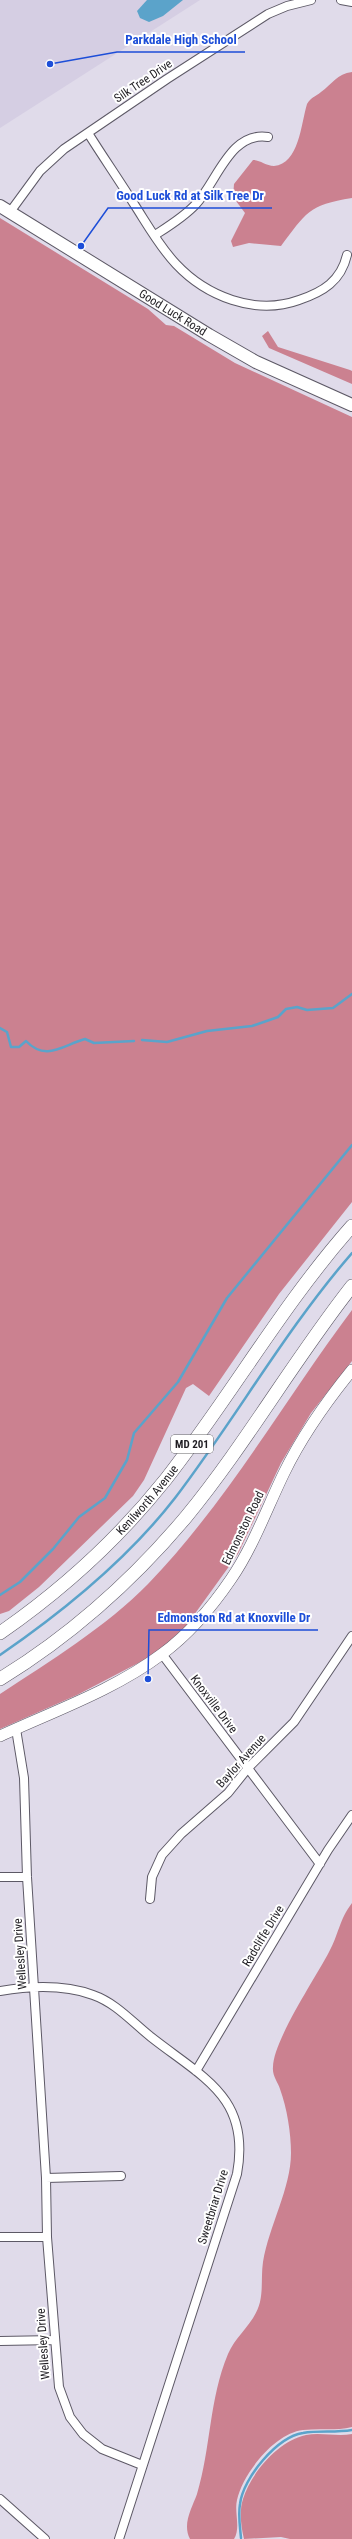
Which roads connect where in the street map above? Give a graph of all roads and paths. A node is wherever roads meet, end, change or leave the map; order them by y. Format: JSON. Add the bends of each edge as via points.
{"nodes":[{"id":1,"x":311,"y":0,"type":"edge"},
{"id":2,"x":341,"y":0,"type":"edge"},
{"id":3,"x":352,"y":2,"type":"edge"},
{"id":4,"x":88,"y":133,"type":"junction"},
{"id":5,"x":268,"y":137,"type":"dead end"},
{"id":6,"x":5,"y":209,"type":"edge"},
{"id":7,"x":155,"y":235,"type":"junction"},
{"id":8,"x":347,"y":255,"type":"dead end"},
{"id":9,"x":352,"y":405,"type":"edge"},
{"id":10,"x":352,"y":1226,"type":"edge"},
{"id":11,"x":352,"y":1286,"type":"edge"},
{"id":12,"x":352,"y":1370,"type":"edge"},
{"id":13,"x":0,"y":1633,"type":"edge"},
{"id":14,"x":352,"y":1636,"type":"edge"},
{"id":15,"x":162,"y":1654,"type":"junction"},
{"id":16,"x":0,"y":1679,"type":"edge"},
{"id":17,"x":16,"y":1729,"type":"junction"},
{"id":18,"x":0,"y":1736,"type":"edge"},
{"id":19,"x":248,"y":1768,"type":"junction"},
{"id":20,"x":352,"y":1815,"type":"edge"},
{"id":21,"x":320,"y":1864,"type":"junction"},
{"id":22,"x":0,"y":1877,"type":"edge"},
{"id":23,"x":27,"y":1877,"type":"junction"},
{"id":24,"x":150,"y":1899,"type":"dead end"},
{"id":25,"x":35,"y":1986,"type":"junction"},
{"id":26,"x":0,"y":1991,"type":"edge"},
{"id":27,"x":196,"y":2071,"type":"junction"},
{"id":28,"x":121,"y":2176,"type":"dead end"},
{"id":29,"x":46,"y":2178,"type":"junction"},
{"id":30,"x":47,"y":2236,"type":"junction"},
{"id":31,"x":0,"y":2237,"type":"edge"},
{"id":32,"x":55,"y":2340,"type":"junction"},
{"id":33,"x":0,"y":2341,"type":"edge"},
{"id":34,"x":142,"y":2465,"type":"junction"},
{"id":35,"x":0,"y":2499,"type":"edge"},
{"id":36,"x":45,"y":2539,"type":"edge"},
{"id":37,"x":119,"y":2539,"type":"edge"}],
"edges":[{"from":1,"to":4,"type":"street","name":"Silk Tree Drive","via":[[287,6],[257,20]]},
{"from":2,"to":3,"type":"street"},
{"from":4,"to":6,"type":"street","name":"Silk Tree Drive","via":[[44,168]]},
{"from":4,"to":7,"type":"street"},
{"from":5,"to":7,"type":"street","via":[[255,137],[238,146],[197,203]]},
{"from":6,"to":9,"type":"main road","name":"Good Luck Road","via":[[223,343],[298,382]]},
{"from":7,"to":8,"type":"street","via":[[175,263],[193,279],[222,297],[254,305],[285,304],[321,291],[338,278]]},
{"from":10,"to":13,"type":"main road","name":"Kenilworth Avenue","number":"MD 201","via":[[297,1292],[196,1439],[145,1503],[79,1570]]},
{"from":11,"to":16,"type":"main road","number":"MD 201","via":[[291,1367],[228,1461],[162,1544],[86,1617]]},
{"from":12,"to":15,"type":"street","name":"Edmonston Road","via":[[305,1434],[284,1472],[250,1548],[232,1578],[189,1631]]},
{"from":14,"to":19,"type":"street","name":"Baylor Avenue","via":[[303,1711]]},
{"from":15,"to":17,"type":"street","name":"Edmonston Road","via":[[107,1686]]},
{"from":15,"to":19,"type":"street","name":"Knoxville Drive"},
{"from":17,"to":18,"type":"street","name":"Edmonston Road"},
{"from":17,"to":23,"type":"street","name":"Wellesley Drive","via":[[24,1778]]},
{"from":19,"to":21,"type":"street","name":"Knoxville Drive"},
{"from":19,"to":24,"type":"street","name":"Baylor Avenue","via":[[228,1793],[181,1834],[162,1855],[152,1877]]},
{"from":20,"to":21,"type":"street","name":"Radcliffe Drive"},
{"from":21,"to":27,"type":"street","name":"Radcliffe Drive"},
{"from":22,"to":23,"type":"street"},
{"from":23,"to":25,"type":"street","name":"Wellesley Drive"},
{"from":25,"to":26,"type":"street","name":"Sweetbriar Drive"},
{"from":25,"to":27,"type":"street","name":"Sweetbriar Drive","via":[[84,1992],[106,2000]]},
{"from":25,"to":29,"type":"street","name":"Wellesley Drive"},
{"from":27,"to":34,"type":"street","name":"Sweetbriar Drive","via":[[230,2106],[238,2127],[240,2159]]},
{"from":28,"to":29,"type":"street"},
{"from":29,"to":30,"type":"street","name":"Wellesley Drive"},
{"from":30,"to":31,"type":"street"},
{"from":30,"to":32,"type":"street","name":"Wellesley Drive"},
{"from":32,"to":33,"type":"street"},
{"from":32,"to":34,"type":"street","name":"Wellesley Drive","via":[[59,2387],[65,2408],[76,2426],[102,2449]]},
{"from":34,"to":37,"type":"street","name":"Sweetbriar Drive"},
{"from":35,"to":36,"type":"street"}]}
